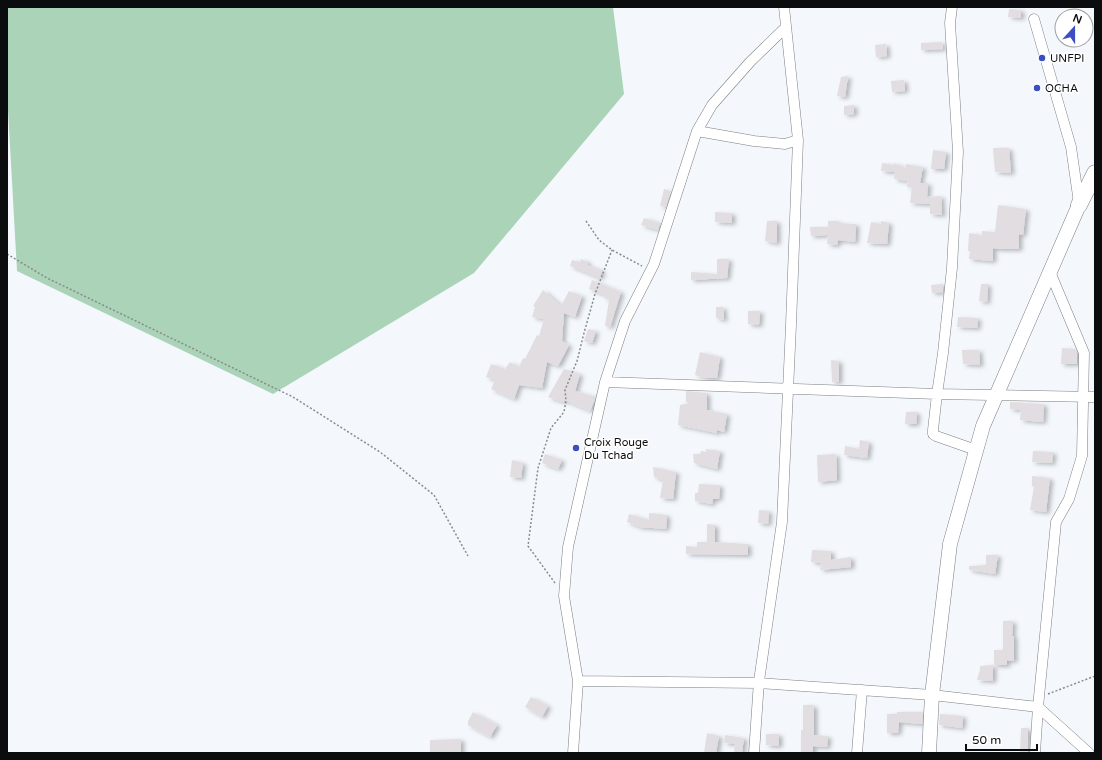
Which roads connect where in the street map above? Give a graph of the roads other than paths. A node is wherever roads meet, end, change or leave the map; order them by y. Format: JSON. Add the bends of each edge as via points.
{"nodes":[{"id":1,"x":784,"y":7,"type":"edge"},
{"id":2,"x":952,"y":7,"type":"edge"},
{"id":3,"x":1034,"y":19,"type":"dead end"},
{"id":4,"x":786,"y":28,"type":"junction"},
{"id":5,"x":698,"y":131,"type":"junction"},
{"id":6,"x":798,"y":140,"type":"junction"},
{"id":7,"x":1095,"y":173,"type":"edge"},
{"id":8,"x":1079,"y":205,"type":"junction"},
{"id":9,"x":1050,"y":272,"type":"junction"},
{"id":10,"x":605,"y":382,"type":"junction"},
{"id":11,"x":788,"y":388,"type":"junction"},
{"id":12,"x":936,"y":394,"type":"junction"},
{"id":13,"x":996,"y":395,"type":"junction"},
{"id":14,"x":1084,"y":396,"type":"junction"},
{"id":15,"x":1095,"y":397,"type":"edge"},
{"id":16,"x":976,"y":450,"type":"junction"},
{"id":17,"x":578,"y":681,"type":"junction"},
{"id":18,"x":759,"y":683,"type":"junction"},
{"id":19,"x":862,"y":690,"type":"junction"},
{"id":20,"x":932,"y":694,"type":"junction"},
{"id":21,"x":1038,"y":703,"type":"junction"},
{"id":22,"x":574,"y":753,"type":"edge"},
{"id":23,"x":754,"y":753,"type":"edge"},
{"id":24,"x":857,"y":753,"type":"edge"},
{"id":25,"x":929,"y":753,"type":"edge"},
{"id":26,"x":1035,"y":753,"type":"edge"},
{"id":27,"x":1089,"y":753,"type":"edge"}],
"edges":[{"from":1,"to":4,"type":"street"},
{"from":2,"to":12,"type":"street","via":[[950,23],[958,152],[952,268]]},
{"from":3,"to":8,"type":"street","via":[[1071,147]]},
{"from":4,"to":5,"type":"street","via":[[750,62],[712,105]]},
{"from":4,"to":6,"type":"street"},
{"from":5,"to":6,"type":"street","via":[[785,144]]},
{"from":5,"to":10,"type":"street","via":[[654,264],[625,321]]},
{"from":6,"to":11,"type":"street"},
{"from":7,"to":8,"type":"main road"},
{"from":8,"to":9,"type":"main road"},
{"from":9,"to":13,"type":"main road"},
{"from":9,"to":14,"type":"street","via":[[1084,353]]},
{"from":10,"to":11,"type":"street"},
{"from":10,"to":17,"type":"street","via":[[568,547],[564,596]]},
{"from":11,"to":12,"type":"street"},
{"from":11,"to":18,"type":"street","via":[[782,522]]},
{"from":12,"to":13,"type":"street"},
{"from":12,"to":16,"type":"street","via":[[933,434]]},
{"from":13,"to":14,"type":"street"},
{"from":13,"to":16,"type":"main road"},
{"from":14,"to":15,"type":"street"},
{"from":14,"to":21,"type":"street","via":[[1082,456],[1069,499],[1056,522]]},
{"from":16,"to":20,"type":"main road","via":[[950,544]]},
{"from":17,"to":18,"type":"street"},
{"from":17,"to":22,"type":"street"},
{"from":18,"to":19,"type":"street"},
{"from":18,"to":23,"type":"street"},
{"from":19,"to":20,"type":"street"},
{"from":19,"to":24,"type":"street"},
{"from":20,"to":21,"type":"street"},
{"from":20,"to":25,"type":"main road"},
{"from":21,"to":26,"type":"street"},
{"from":21,"to":27,"type":"street"}]}
